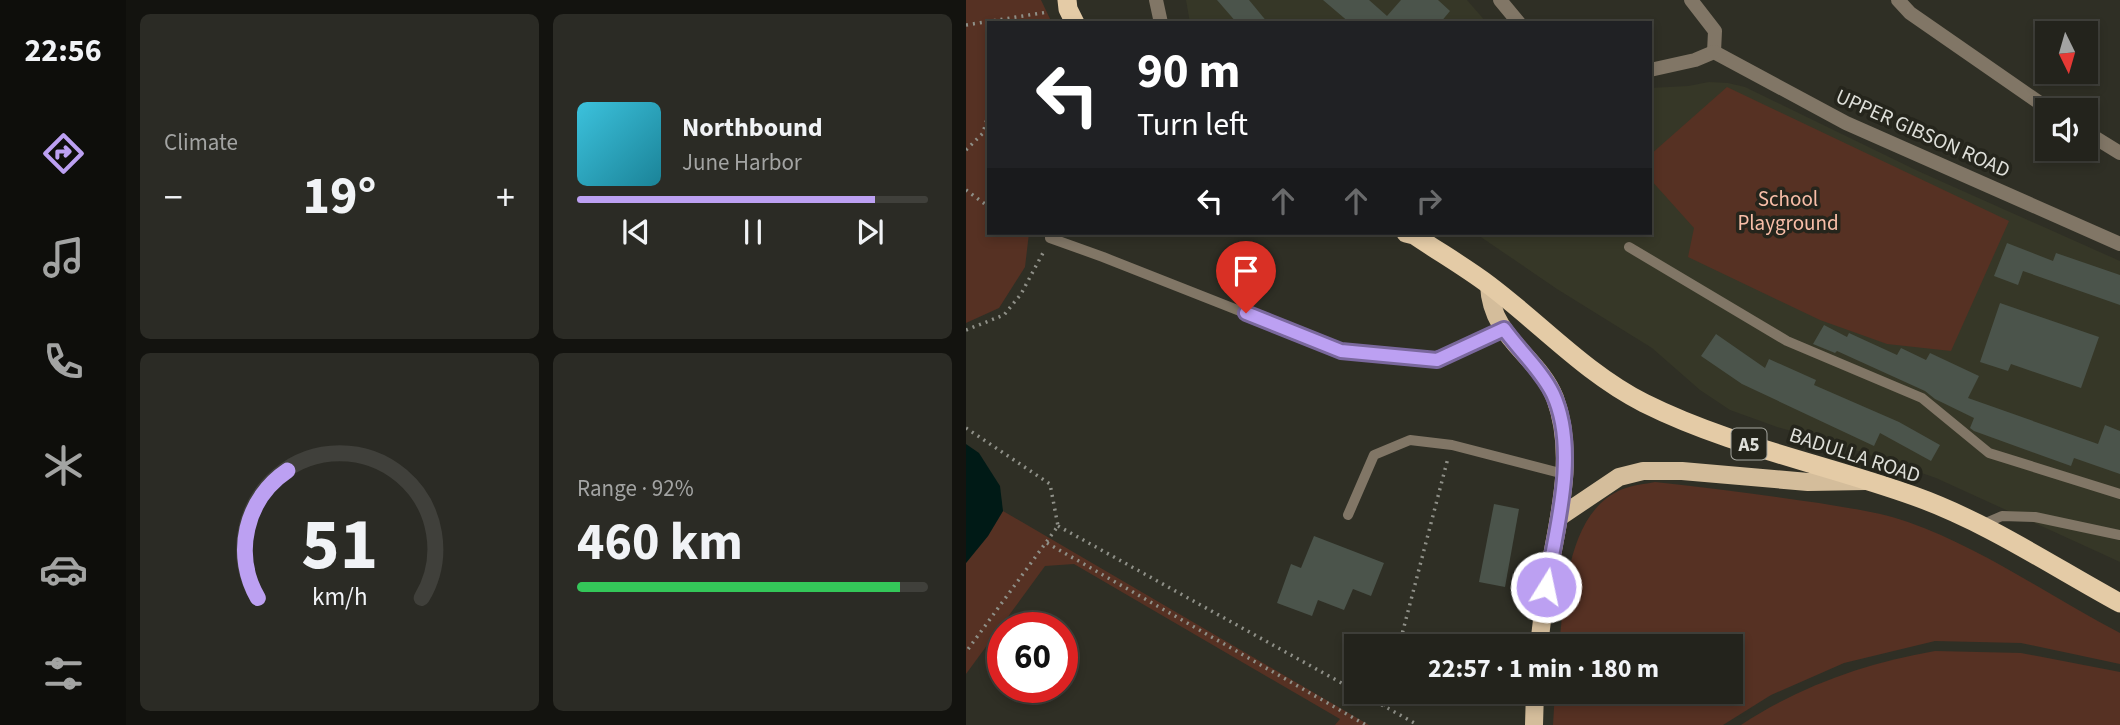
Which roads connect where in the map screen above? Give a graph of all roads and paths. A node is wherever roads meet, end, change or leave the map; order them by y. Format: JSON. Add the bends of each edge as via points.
{"nodes":[{"id":1,"x":1156,"y":0,"type":"edge"},
{"id":2,"x":1500,"y":0,"type":"edge"},
{"id":3,"x":1691,"y":0,"type":"edge"},
{"id":4,"x":1898,"y":0,"type":"edge"},
{"id":5,"x":1070,"y":10,"type":"edge"},
{"id":6,"x":994,"y":21,"type":"edge"},
{"id":7,"x":1161,"y":21,"type":"edge"},
{"id":8,"x":1517,"y":21,"type":"edge"},
{"id":9,"x":987,"y":22,"type":"edge"},
{"id":10,"x":966,"y":25,"type":"edge"},
{"id":11,"x":1714,"y":52,"type":"junction"},
{"id":12,"x":1652,"y":71,"type":"edge"},
{"id":13,"x":2035,"y":100,"type":"edge"},
{"id":14,"x":987,"y":119,"type":"edge"},
{"id":15,"x":2098,"y":139,"type":"edge"},
{"id":16,"x":966,"y":150,"type":"edge"},
{"id":17,"x":2120,"y":153,"type":"edge"},
{"id":18,"x":966,"y":190,"type":"edge"},
{"id":19,"x":987,"y":206,"type":"edge"},
{"id":20,"x":1414,"y":235,"type":"edge"},
{"id":21,"x":1050,"y":239,"type":"joint"},
{"id":22,"x":2120,"y":244,"type":"edge"},
{"id":23,"x":1629,"y":247,"type":"dead end"},
{"id":24,"x":1489,"y":285,"type":"junction"},
{"id":25,"x":1504,"y":329,"type":"junction"},
{"id":26,"x":966,"y":330,"type":"edge"},
{"id":27,"x":966,"y":429,"type":"edge"},
{"id":28,"x":1452,"y":445,"type":"junction"},
{"id":29,"x":1564,"y":474,"type":"junction"},
{"id":30,"x":1868,"y":481,"type":"junction"},
{"id":31,"x":2120,"y":494,"type":"edge"},
{"id":32,"x":1348,"y":515,"type":"dead end"},
{"id":33,"x":1561,"y":516,"type":"junction"},
{"id":34,"x":1058,"y":526,"type":"junction"},
{"id":35,"x":1980,"y":526,"type":"junction"},
{"id":36,"x":2120,"y":535,"type":"edge"},
{"id":37,"x":1047,"y":543,"type":"junction"},
{"id":38,"x":2120,"y":603,"type":"edge"},
{"id":39,"x":1402,"y":634,"type":"edge"},
{"id":40,"x":1541,"y":634,"type":"edge"},
{"id":41,"x":966,"y":652,"type":"edge"},
{"id":42,"x":1344,"y":684,"type":"edge"},
{"id":43,"x":1379,"y":704,"type":"edge"},
{"id":44,"x":1535,"y":704,"type":"edge"},
{"id":45,"x":1383,"y":706,"type":"joint"},
{"id":46,"x":1357,"y":720,"type":"junction"},
{"id":47,"x":1353,"y":725,"type":"edge"},
{"id":48,"x":1366,"y":725,"type":"edge"},
{"id":49,"x":1418,"y":725,"type":"edge"},
{"id":50,"x":1534,"y":725,"type":"edge"}],
"edges":[{"from":1,"to":7,"type":"street"},
{"from":2,"to":8,"type":"street"},
{"from":3,"to":11,"type":"street","via":[[1715,31]]},
{"from":4,"to":13,"type":"street"},
{"from":5,"to":6,"type":"path"},
{"from":9,"to":10,"type":"path"},
{"from":11,"to":12,"type":"street"},
{"from":11,"to":22,"type":"street","name":"UPPER GIBSON ROAD","via":[[1846,123]]},
{"from":14,"to":16,"type":"path","via":[[983,133]]},
{"from":15,"to":17,"type":"street"},
{"from":18,"to":19,"type":"path"},
{"from":20,"to":24,"type":"highway","name":"BADULLA ROAD","number":"A5"},
{"from":21,"to":25,"type":"lane","via":[[1341,351],[1437,360]]},
{"from":21,"to":26,"type":"path","via":[[1026,286],[1004,315]]},
{"from":23,"to":31,"type":"lane","via":[[1787,341],[1922,398],[1989,453]]},
{"from":24,"to":25,"type":"main road","via":[[1494,313]]},
{"from":24,"to":30,"type":"highway","name":"BADULLA ROAD","number":"A5","via":[[1613,386],[1643,403],[1729,438]]},
{"from":25,"to":29,"type":"main road","via":[[1554,395],[1561,421]]},
{"from":27,"to":34,"type":"path","via":[[1050,484]]},
{"from":28,"to":29,"type":"lane"},
{"from":28,"to":32,"type":"lane","via":[[1410,440],[1374,455]]},
{"from":28,"to":39,"type":"path"},
{"from":29,"to":33,"type":"main road"},
{"from":30,"to":33,"type":"main road","via":[[1808,482],[1643,471],[1619,477]]},
{"from":30,"to":35,"type":"highway","name":"BADULLA ROAD","number":"A5"},
{"from":33,"to":40,"type":"main road"},
{"from":34,"to":37,"type":"path"},
{"from":34,"to":42,"type":"path"},
{"from":35,"to":36,"type":"lane","via":[[2002,516],[2035,517]]},
{"from":35,"to":38,"type":"highway","name":"BADULLA ROAD","number":"A5"},
{"from":37,"to":41,"type":"path"},
{"from":37,"to":46,"type":"path"},
{"from":43,"to":45,"type":"path"},
{"from":44,"to":50,"type":"main road"},
{"from":45,"to":49,"type":"path"},
{"from":46,"to":47,"type":"path"},
{"from":46,"to":48,"type":"path"}]}
